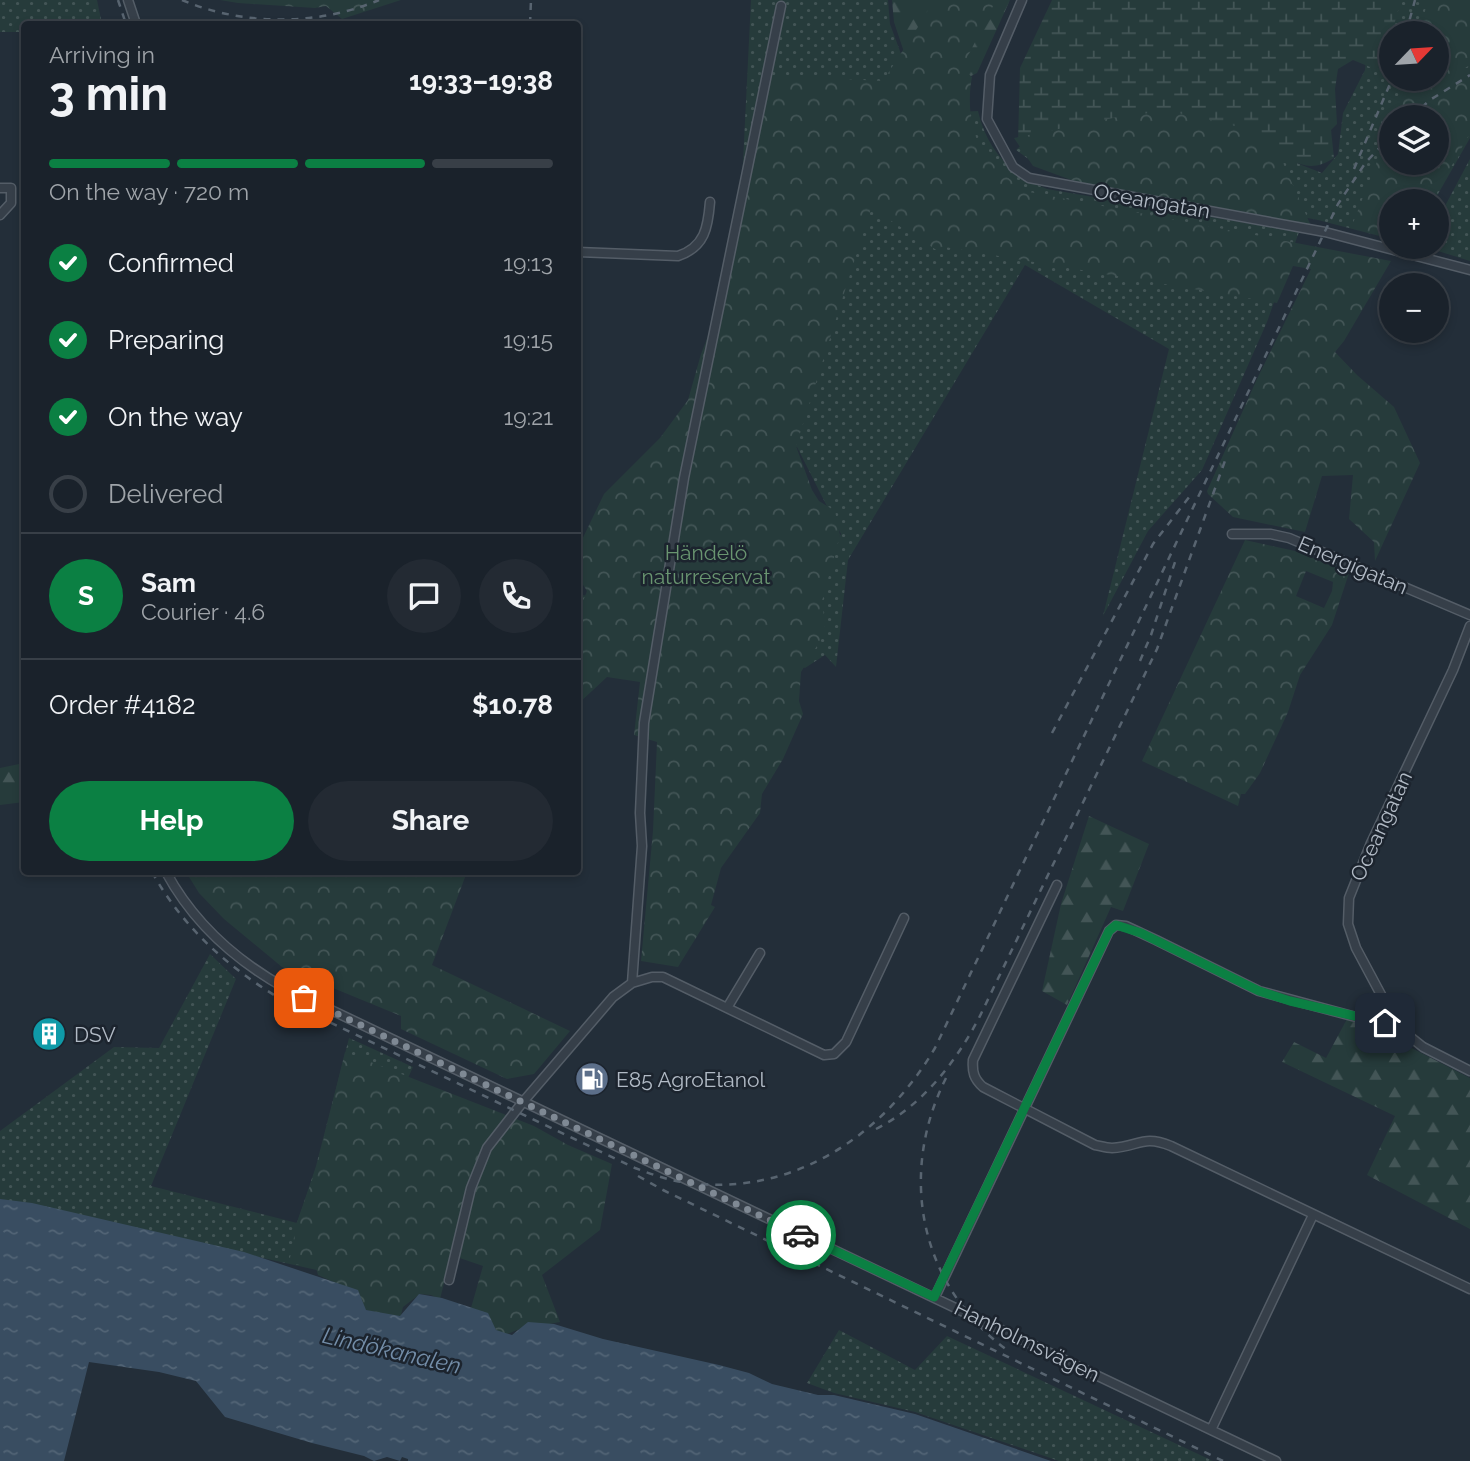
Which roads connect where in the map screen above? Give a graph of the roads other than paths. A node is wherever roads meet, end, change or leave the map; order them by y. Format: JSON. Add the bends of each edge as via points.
{"nodes":[{"id":1,"x":128,"y":0,"type":"edge"},
{"id":2,"x":1022,"y":0,"type":"edge"},
{"id":3,"x":781,"y":6,"type":"dead end"},
{"id":4,"x":135,"y":21,"type":"edge"},
{"id":5,"x":0,"y":188,"type":"edge"},
{"id":6,"x":709,"y":202,"type":"dead end"},
{"id":7,"x":0,"y":215,"type":"edge"},
{"id":8,"x":581,"y":253,"type":"edge"},
{"id":9,"x":1470,"y":270,"type":"edge"},
{"id":10,"x":1232,"y":534,"type":"dead end"},
{"id":11,"x":1470,"y":615,"type":"edge"},
{"id":12,"x":1470,"y":626,"type":"edge"},
{"id":13,"x":168,"y":875,"type":"edge"},
{"id":14,"x":1057,"y":885,"type":"dead end"},
{"id":15,"x":904,"y":918,"type":"dead end"},
{"id":16,"x":760,"y":953,"type":"dead end"},
{"id":17,"x":632,"y":983,"type":"junction"},
{"id":18,"x":727,"y":1008,"type":"junction"},
{"id":19,"x":1394,"y":1019,"type":"junction"},
{"id":20,"x":1470,"y":1070,"type":"edge"},
{"id":21,"x":522,"y":1102,"type":"junction"},
{"id":22,"x":1024,"y":1109,"type":"junction"},
{"id":23,"x":1314,"y":1215,"type":"junction"},
{"id":24,"x":449,"y":1280,"type":"dead end"},
{"id":25,"x":1470,"y":1289,"type":"edge"},
{"id":26,"x":934,"y":1297,"type":"junction"},
{"id":27,"x":1211,"y":1430,"type":"junction"},
{"id":28,"x":1276,"y":1461,"type":"edge"}],
"edges":[{"from":1,"to":4,"type":"street"},
{"from":2,"to":9,"type":"street","name":"Oceangatan","via":[[990,75],[987,119],[1013,167],[1029,178],[1310,229]]},
{"from":3,"to":17,"type":"street","via":[[684,478],[644,723],[642,846]]},
{"from":5,"to":7,"type":"street","via":[[11,188],[11,203]]},
{"from":6,"to":8,"type":"street","via":[[704,236],[687,253]]},
{"from":10,"to":11,"type":"street","name":"Energigatan","via":[[1289,538]]},
{"from":12,"to":19,"type":"street","name":"Oceangatan","via":[[1349,898],[1348,925],[1356,948]]},
{"from":13,"to":21,"type":"street","name":"Hanholmsvägen","via":[[200,921],[263,975]]},
{"from":14,"to":22,"type":"street","via":[[973,1060],[976,1081]]},
{"from":15,"to":18,"type":"street","via":[[846,1042],[834,1054],[824,1055]]},
{"from":16,"to":18,"type":"street"},
{"from":17,"to":18,"type":"street","via":[[663,977]]},
{"from":17,"to":21,"type":"street","via":[[613,997]]},
{"from":19,"to":20,"type":"street","name":"Oceangatan","via":[[1423,1047]]},
{"from":19,"to":22,"type":"street","via":[[1385,1023],[1367,1020],[1259,991],[1116,925],[1109,931]]},
{"from":21,"to":24,"type":"street","via":[[487,1148],[471,1188]]},
{"from":21,"to":26,"type":"street","name":"Hanholmsvägen"},
{"from":22,"to":23,"type":"street","via":[[1095,1145],[1111,1148],[1157,1140]]},
{"from":22,"to":26,"type":"street"},
{"from":23,"to":25,"type":"street"},
{"from":23,"to":27,"type":"street"},
{"from":26,"to":27,"type":"street","name":"Hanholmsvägen"},
{"from":27,"to":28,"type":"street","name":"Hanholmsvägen"}]}
